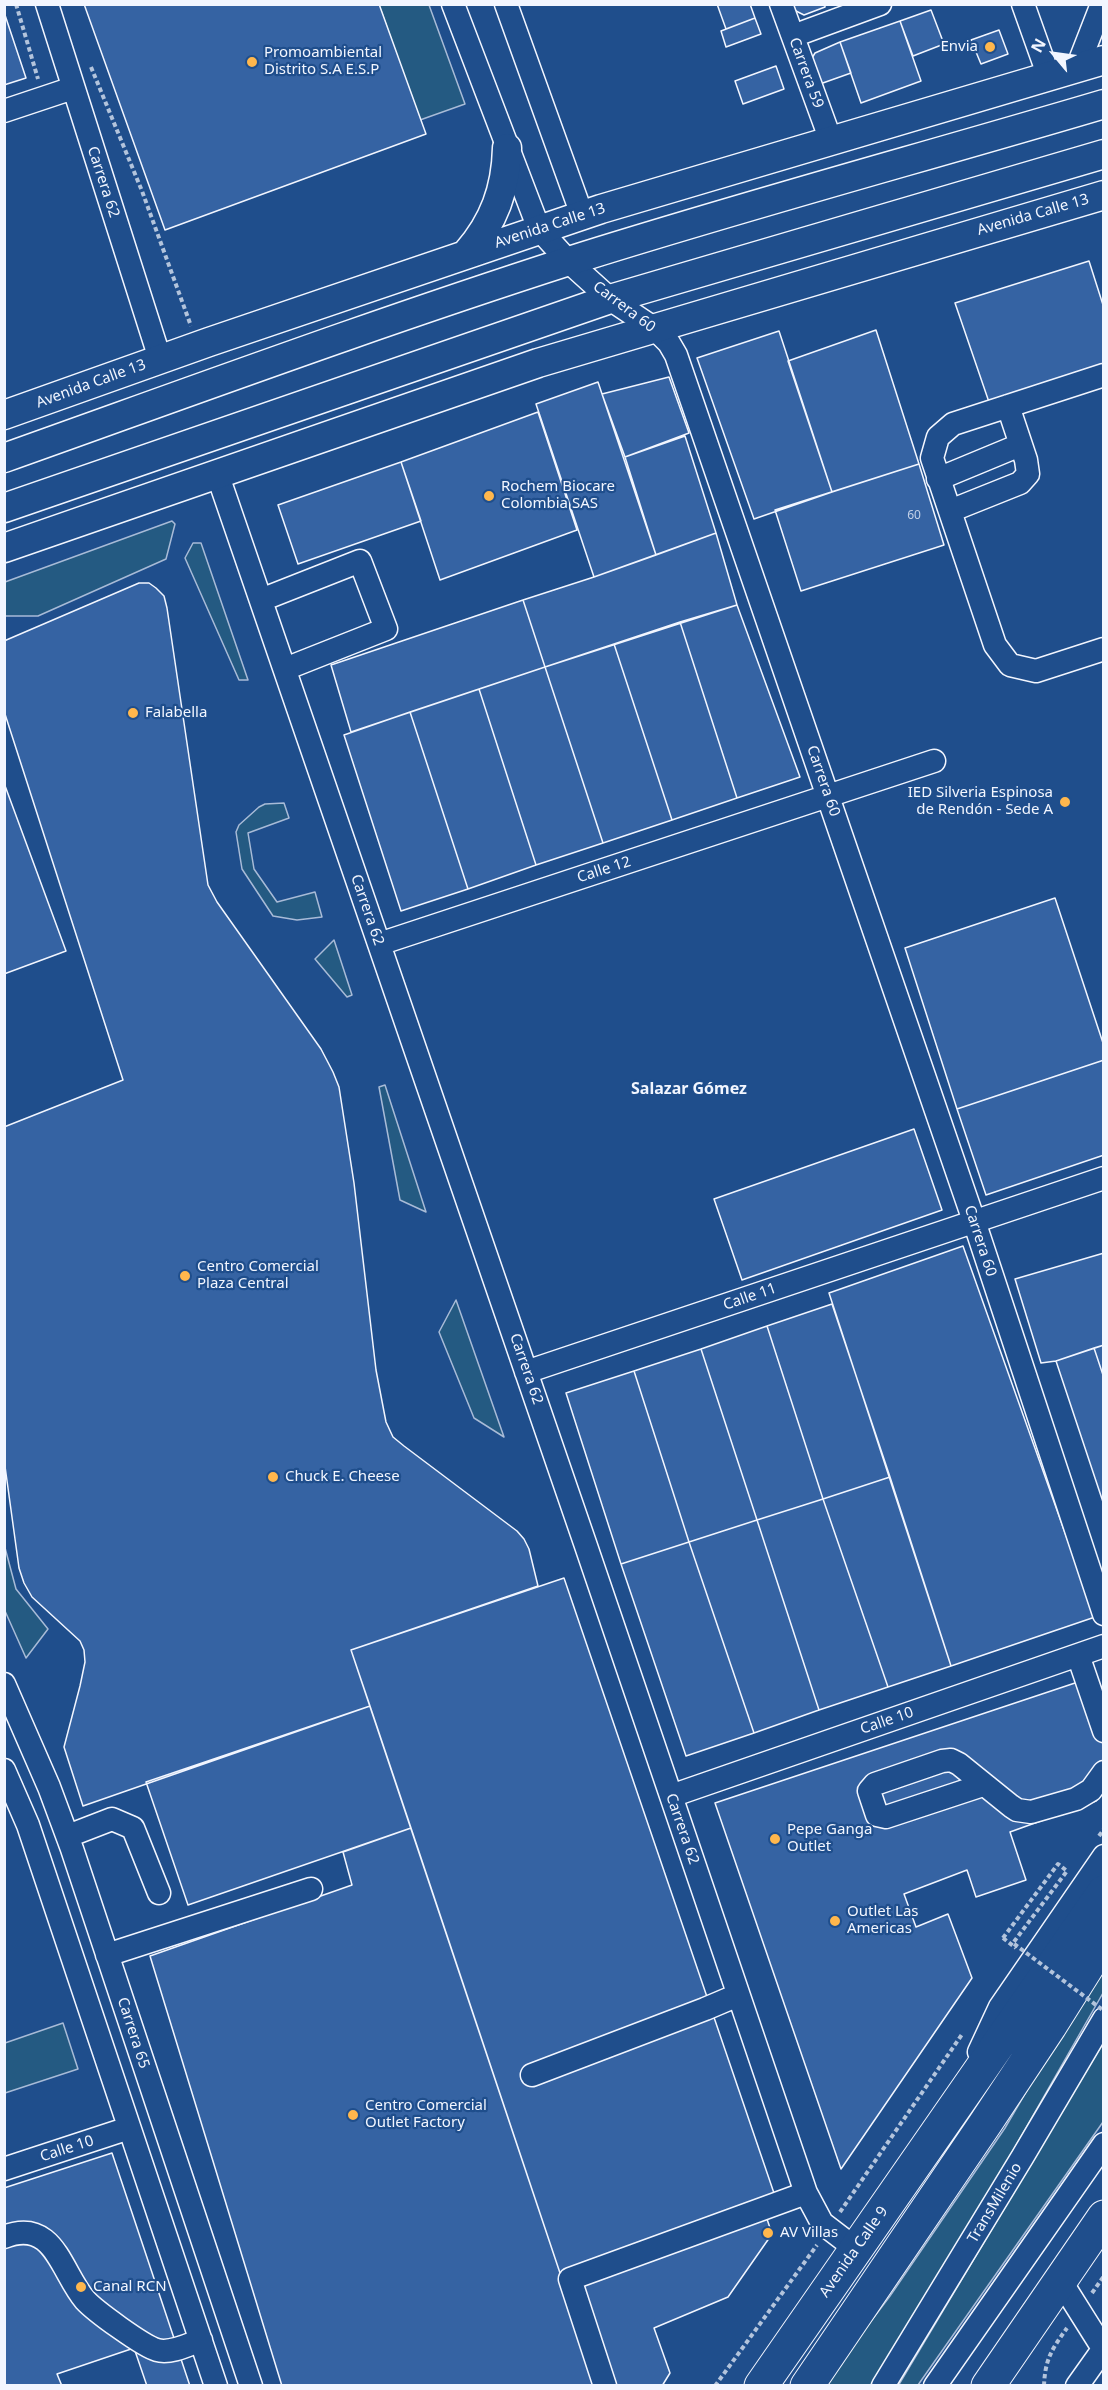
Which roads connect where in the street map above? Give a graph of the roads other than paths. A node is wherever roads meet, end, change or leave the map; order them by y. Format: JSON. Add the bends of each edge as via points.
{"nodes":[{"id":1,"x":47,"y":4,"type":"edge"},
{"id":2,"x":453,"y":4,"type":"edge"},
{"id":3,"x":506,"y":4,"type":"edge"},
{"id":4,"x":781,"y":4,"type":"edge"},
{"id":5,"x":880,"y":4,"type":"edge"},
{"id":6,"x":1023,"y":4,"type":"edge"},
{"id":7,"x":1102,"y":4,"type":"edge"},
{"id":8,"x":793,"y":36,"type":"junction"},
{"id":9,"x":1090,"y":64,"type":"edge"},
{"id":10,"x":1049,"y":77,"type":"junction"},
{"id":11,"x":74,"y":88,"type":"junction"},
{"id":12,"x":1104,"y":104,"type":"edge"},
{"id":13,"x":4,"y":111,"type":"edge"},
{"id":14,"x":1055,"y":119,"type":"junction"},
{"id":15,"x":831,"y":141,"type":"junction"},
{"id":16,"x":507,"y":148,"type":"junction"},
{"id":17,"x":1104,"y":154,"type":"edge"},
{"id":18,"x":1049,"y":170,"type":"junction"},
{"id":19,"x":1104,"y":189,"type":"edge"},
{"id":20,"x":1104,"y":195,"type":"edge"},
{"id":21,"x":582,"y":215,"type":"junction"},
{"id":22,"x":539,"y":230,"type":"junction"},
{"id":23,"x":467,"y":253,"type":"junction"},
{"id":24,"x":567,"y":261,"type":"junction"},
{"id":25,"x":610,"y":299,"type":"junction"},
{"id":26,"x":655,"y":329,"type":"junction"},
{"id":27,"x":201,"y":336,"type":"junction"},
{"id":28,"x":282,"y":358,"type":"junction"},
{"id":29,"x":160,"y":359,"type":"junction"},
{"id":30,"x":1104,"y":375,"type":"edge"},
{"id":31,"x":1008,"y":406,"type":"junction"},
{"id":32,"x":291,"y":409,"type":"junction"},
{"id":33,"x":4,"y":415,"type":"edge"},
{"id":34,"x":1020,"y":445,"type":"junction"},
{"id":35,"x":4,"y":458,"type":"edge"},
{"id":36,"x":228,"y":470,"type":"junction"},
{"id":37,"x":938,"y":479,"type":"junction"},
{"id":38,"x":4,"y":508,"type":"edge"},
{"id":39,"x":950,"y":511,"type":"junction"},
{"id":40,"x":4,"y":548,"type":"edge"},
{"id":41,"x":261,"y":600,"type":"junction"},
{"id":42,"x":1104,"y":649,"type":"edge"},
{"id":43,"x":285,"y":669,"type":"junction"},
{"id":44,"x":934,"y":761,"type":"dead end"},
{"id":45,"x":828,"y":796,"type":"junction"},
{"id":46,"x":379,"y":944,"type":"junction"},
{"id":47,"x":1104,"y":1178,"type":"edge"},
{"id":48,"x":974,"y":1221,"type":"junction"},
{"id":49,"x":526,"y":1372,"type":"junction"},
{"id":50,"x":1104,"y":1614,"type":"edge"},
{"id":51,"x":1104,"y":1646,"type":"edge"},
{"id":52,"x":1078,"y":1655,"type":"junction"},
{"id":53,"x":4,"y":1684,"type":"edge"},
{"id":54,"x":1104,"y":1731,"type":"edge"},
{"id":55,"x":4,"y":1770,"type":"edge"},
{"id":56,"x":1104,"y":1772,"type":"edge"},
{"id":57,"x":983,"y":1785,"type":"dead end"},
{"id":58,"x":52,"y":1795,"type":"junction"},
{"id":59,"x":671,"y":1796,"type":"junction"},
{"id":60,"x":28,"y":1825,"type":"junction"},
{"id":61,"x":68,"y":1836,"type":"junction"},
{"id":62,"x":1104,"y":1856,"type":"edge"},
{"id":63,"x":311,"y":1889,"type":"dead end"},
{"id":64,"x":1104,"y":1892,"type":"edge"},
{"id":65,"x":159,"y":1893,"type":"dead end"},
{"id":66,"x":1104,"y":1940,"type":"edge"},
{"id":67,"x":107,"y":1955,"type":"junction"},
{"id":68,"x":738,"y":1995,"type":"junction"},
{"id":69,"x":1104,"y":2019,"type":"edge"},
{"id":70,"x":532,"y":2075,"type":"dead end"},
{"id":71,"x":947,"y":2118,"type":"junction"},
{"id":72,"x":129,"y":2128,"type":"junction"},
{"id":73,"x":1104,"y":2144,"type":"edge"},
{"id":74,"x":4,"y":2169,"type":"edge"},
{"id":75,"x":806,"y":2193,"type":"junction"},
{"id":76,"x":1104,"y":2217,"type":"edge"},
{"id":77,"x":4,"y":2236,"type":"edge"},
{"id":78,"x":856,"y":2250,"type":"junction"},
{"id":79,"x":1060,"y":2280,"type":"junction"},
{"id":80,"x":201,"y":2340,"type":"junction"},
{"id":81,"x":1103,"y":2349,"type":"edge"},
{"id":82,"x":216,"y":2385,"type":"edge"},
{"id":83,"x":251,"y":2385,"type":"edge"},
{"id":84,"x":605,"y":2385,"type":"edge"},
{"id":85,"x":761,"y":2385,"type":"edge"},
{"id":86,"x":807,"y":2385,"type":"edge"},
{"id":87,"x":883,"y":2385,"type":"edge"},
{"id":88,"x":935,"y":2385,"type":"edge"},
{"id":89,"x":988,"y":2385,"type":"edge"},
{"id":90,"x":1077,"y":2385,"type":"edge"}],
"edges":[{"from":1,"to":11,"type":"street","name":"Carrera 62"},
{"from":2,"to":16,"type":"street","name":"Carrera 60"},
{"from":3,"to":21,"type":"street"},
{"from":4,"to":8,"type":"street","name":"Carrera 59"},
{"from":5,"to":8,"type":"street"},
{"from":6,"to":10,"type":"street"},
{"from":7,"to":9,"type":"street"},
{"from":8,"to":15,"type":"street","name":"Carrera 59"},
{"from":9,"to":10,"type":"main road","name":"Avenida Calle 13"},
{"from":9,"to":14,"type":"main road"},
{"from":10,"to":15,"type":"main road","name":"Avenida Calle 13"},
{"from":11,"to":13,"type":"street"},
{"from":11,"to":29,"type":"street","name":"Carrera 62"},
{"from":12,"to":14,"type":"main road"},
{"from":14,"to":24,"type":"main road"},
{"from":15,"to":21,"type":"main road","name":"Avenida Calle 13"},
{"from":16,"to":22,"type":"street","name":"Carrera 60"},
{"from":16,"to":23,"type":"main road","via":[[507,170],[496,210]]},
{"from":17,"to":18,"type":"main road"},
{"from":18,"to":19,"type":"main road"},
{"from":18,"to":25,"type":"main road"},
{"from":20,"to":26,"type":"main road","name":"Avenida Calle 13"},
{"from":21,"to":22,"type":"main road","name":"Avenida Calle 13"},
{"from":22,"to":23,"type":"main road","name":"Avenida Calle 13"},
{"from":22,"to":24,"type":"street","name":"Carrera 60"},
{"from":23,"to":27,"type":"main road","name":"Avenida Calle 13"},
{"from":24,"to":25,"type":"street","name":"Carrera 60"},
{"from":24,"to":28,"type":"main road"},
{"from":25,"to":26,"type":"street","name":"Carrera 60"},
{"from":25,"to":32,"type":"main road"},
{"from":26,"to":36,"type":"main road","name":"Avenida Calle 13","via":[[538,363]]},
{"from":26,"to":45,"type":"street","name":"Carrera 60","via":[[676,355]]},
{"from":27,"to":28,"type":"main road"},
{"from":27,"to":29,"type":"main road","name":"Avenida Calle 13"},
{"from":28,"to":35,"type":"main road"},
{"from":29,"to":33,"type":"main road","name":"Avenida Calle 13"},
{"from":30,"to":31,"type":"street"},
{"from":31,"to":34,"type":"street"},
{"from":31,"to":37,"type":"street","via":[[954,424],[938,437],[932,458]]},
{"from":32,"to":36,"type":"main road"},
{"from":32,"to":38,"type":"main road"},
{"from":34,"to":37,"type":"street"},
{"from":34,"to":39,"type":"street","via":[[1028,474],[1020,483]]},
{"from":36,"to":40,"type":"main road","name":"Avenida Calle 13"},
{"from":36,"to":41,"type":"street","name":"Carrera 62"},
{"from":37,"to":39,"type":"street"},
{"from":39,"to":42,"type":"street","via":[[995,645],[1010,666],[1036,671]]},
{"from":41,"to":43,"type":"street","name":"Carrera 62"},
{"from":41,"to":43,"type":"street","via":[[360,561],[387,629]]},
{"from":43,"to":46,"type":"street","name":"Carrera 62"},
{"from":44,"to":45,"type":"street","name":"Calle 12"},
{"from":45,"to":46,"type":"street","name":"Calle 12"},
{"from":45,"to":48,"type":"street","name":"Carrera 60"},
{"from":46,"to":49,"type":"street","name":"Carrera 62"},
{"from":47,"to":48,"type":"street","name":"Calle 11"},
{"from":48,"to":49,"type":"street","name":"Calle 11"},
{"from":48,"to":50,"type":"street","name":"Carrera 60"},
{"from":49,"to":59,"type":"street","name":"Carrera 62"},
{"from":51,"to":52,"type":"street","name":"Calle 10"},
{"from":52,"to":54,"type":"street"},
{"from":52,"to":59,"type":"street","name":"Calle 10"},
{"from":53,"to":58,"type":"street","name":"Carrera 65"},
{"from":55,"to":60,"type":"street"},
{"from":56,"to":57,"type":"street","via":[[1086,1795],[1031,1812],[1017,1810]]},
{"from":58,"to":60,"type":"street"},
{"from":58,"to":61,"type":"street","name":"Carrera 65"},
{"from":59,"to":68,"type":"street","name":"Carrera 62"},
{"from":60,"to":72,"type":"street"},
{"from":61,"to":65,"type":"street","via":[[112,1819],[133,1828]]},
{"from":61,"to":67,"type":"street","name":"Carrera 65"},
{"from":62,"to":71,"type":"street","name":"Avenida Calle 9","via":[[1000,2007]]},
{"from":63,"to":67,"type":"street"},
{"from":64,"to":71,"type":"highway","name":"Avenida Calle 9"},
{"from":66,"to":86,"type":"highway"},
{"from":67,"to":83,"type":"street","name":"Carrera 65"},
{"from":68,"to":70,"type":"street"},
{"from":68,"to":75,"type":"street","name":"Carrera 62"},
{"from":69,"to":87,"type":"street","name":"TransMilenio"},
{"from":71,"to":78,"type":"highway","name":"Avenida Calle 9"},
{"from":72,"to":74,"type":"street","name":"Calle 10"},
{"from":72,"to":80,"type":"street"},
{"from":73,"to":88,"type":"street"},
{"from":75,"to":78,"type":"street","name":"Carrera 62","via":[[822,2223]]},
{"from":75,"to":84,"type":"street","via":[[570,2279]]},
{"from":76,"to":79,"type":"highway"},
{"from":77,"to":80,"type":"street","via":[[37,2234],[56,2250],[85,2300],[143,2344],[158,2351]]},
{"from":78,"to":85,"type":"highway","name":"Avenida Calle 9"},
{"from":79,"to":81,"type":"street"},
{"from":79,"to":89,"type":"highway"},
{"from":80,"to":82,"type":"street"},
{"from":81,"to":90,"type":"street"}]}
